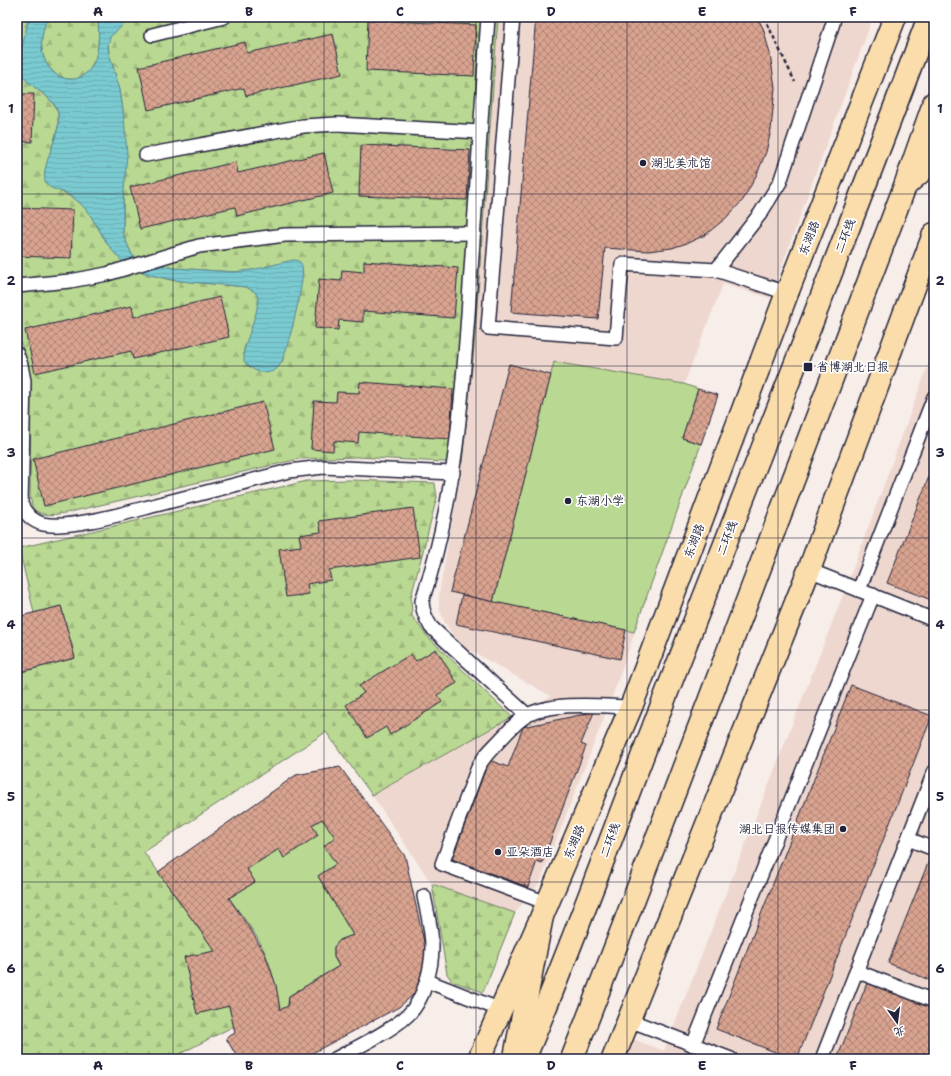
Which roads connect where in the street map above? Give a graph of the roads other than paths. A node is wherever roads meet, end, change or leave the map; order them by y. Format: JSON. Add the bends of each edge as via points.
{"nodes":[{"id":1,"x":224,"y":17,"type":"edge"},
{"id":2,"x":488,"y":17,"type":"edge"},
{"id":3,"x":513,"y":17,"type":"edge"},
{"id":4,"x":834,"y":17,"type":"edge"},
{"id":5,"x":895,"y":17,"type":"edge"},
{"id":6,"x":929,"y":17,"type":"edge"},
{"id":7,"x":152,"y":35,"type":"dead end"},
{"id":8,"x":934,"y":103,"type":"edge"},
{"id":9,"x":480,"y":132,"type":"junction"},
{"id":10,"x":146,"y":155,"type":"dead end"},
{"id":11,"x":934,"y":160,"type":"edge"},
{"id":12,"x":905,"y":186,"type":"junction"},
{"id":13,"x":474,"y":233,"type":"junction"},
{"id":14,"x":934,"y":234,"type":"edge"},
{"id":15,"x":928,"y":268,"type":"edge"},
{"id":16,"x":716,"y":270,"type":"junction"},
{"id":17,"x":17,"y":286,"type":"edge"},
{"id":18,"x":787,"y":293,"type":"junction"},
{"id":19,"x":17,"y":354,"type":"edge"},
{"id":20,"x":934,"y":397,"type":"edge"},
{"id":21,"x":453,"y":473,"type":"junction"},
{"id":22,"x":809,"y":570,"type":"junction"},
{"id":23,"x":859,"y":590,"type":"junction"},
{"id":24,"x":873,"y":596,"type":"junction"},
{"id":25,"x":934,"y":620,"type":"edge"},
{"id":26,"x":631,"y":707,"type":"junction"},
{"id":27,"x":527,"y":716,"type":"junction"},
{"id":28,"x":934,"y":772,"type":"edge"},
{"id":29,"x":908,"y":839,"type":"junction"},
{"id":30,"x":934,"y":850,"type":"edge"},
{"id":31,"x":424,"y":896,"type":"dead end"},
{"id":32,"x":545,"y":910,"type":"junction"},
{"id":33,"x":856,"y":971,"type":"junction"},
{"id":34,"x":427,"y":981,"type":"junction"},
{"id":35,"x":934,"y":1001,"type":"edge"},
{"id":36,"x":501,"y":1010,"type":"junction"},
{"id":37,"x":629,"y":1020,"type":"junction"},
{"id":38,"x":693,"y":1045,"type":"junction"},
{"id":39,"x":335,"y":1059,"type":"edge"},
{"id":40,"x":479,"y":1059,"type":"edge"},
{"id":41,"x":515,"y":1059,"type":"edge"},
{"id":42,"x":524,"y":1059,"type":"edge"},
{"id":43,"x":572,"y":1059,"type":"edge"},
{"id":44,"x":613,"y":1059,"type":"edge"},
{"id":45,"x":731,"y":1059,"type":"edge"},
{"id":46,"x":822,"y":1059,"type":"edge"}],
"edges":[{"from":1,"to":7,"type":"lane"},
{"from":2,"to":9,"type":"lane"},
{"from":3,"to":16,"type":"lane","via":[[488,328],[616,338],[622,264]]},
{"from":4,"to":16,"type":"lane","via":[[780,182],[760,214]]},
{"from":5,"to":18,"type":"main road","name":"东湖路"},
{"from":6,"to":42,"type":"main road","name":"二环线","via":[[554,989]]},
{"from":8,"to":12,"type":"main road"},
{"from":9,"to":10,"type":"lane","via":[[337,124],[303,126]]},
{"from":9,"to":13,"type":"lane"},
{"from":11,"to":12,"type":"main road"},
{"from":12,"to":43,"type":"main road"},
{"from":13,"to":17,"type":"lane","via":[[285,235],[200,246],[133,267],[70,281]]},
{"from":13,"to":21,"type":"lane","via":[[466,348]]},
{"from":14,"to":15,"type":"main road"},
{"from":15,"to":22,"type":"main road"},
{"from":16,"to":18,"type":"lane"},
{"from":18,"to":26,"type":"main road","name":"东湖路"},
{"from":19,"to":21,"type":"lane","via":[[24,381],[21,504],[31,518],[43,524],[69,524],[112,516],[307,468]]},
{"from":20,"to":23,"type":"lane"},
{"from":21,"to":27,"type":"lane","via":[[440,539],[422,607],[431,627]]},
{"from":22,"to":23,"type":"lane"},
{"from":22,"to":37,"type":"main road"},
{"from":23,"to":24,"type":"lane"},
{"from":24,"to":25,"type":"lane"},
{"from":24,"to":38,"type":"lane"},
{"from":26,"to":27,"type":"lane","via":[[561,706]]},
{"from":26,"to":32,"type":"main road","name":"东湖路"},
{"from":27,"to":32,"type":"lane","via":[[517,722],[481,760],[442,864]]},
{"from":28,"to":29,"type":"lane"},
{"from":29,"to":30,"type":"lane"},
{"from":29,"to":33,"type":"lane"},
{"from":31,"to":34,"type":"lane","via":[[432,946]]},
{"from":32,"to":36,"type":"main road","name":"东湖路"},
{"from":32,"to":41,"type":"main road"},
{"from":33,"to":35,"type":"lane"},
{"from":33,"to":46,"type":"lane"},
{"from":34,"to":36,"type":"lane"},
{"from":34,"to":39,"type":"lane","via":[[409,1014],[396,1025]]},
{"from":36,"to":40,"type":"main road","name":"东湖路"},
{"from":37,"to":38,"type":"lane"},
{"from":37,"to":44,"type":"main road"},
{"from":38,"to":45,"type":"lane"}]}
